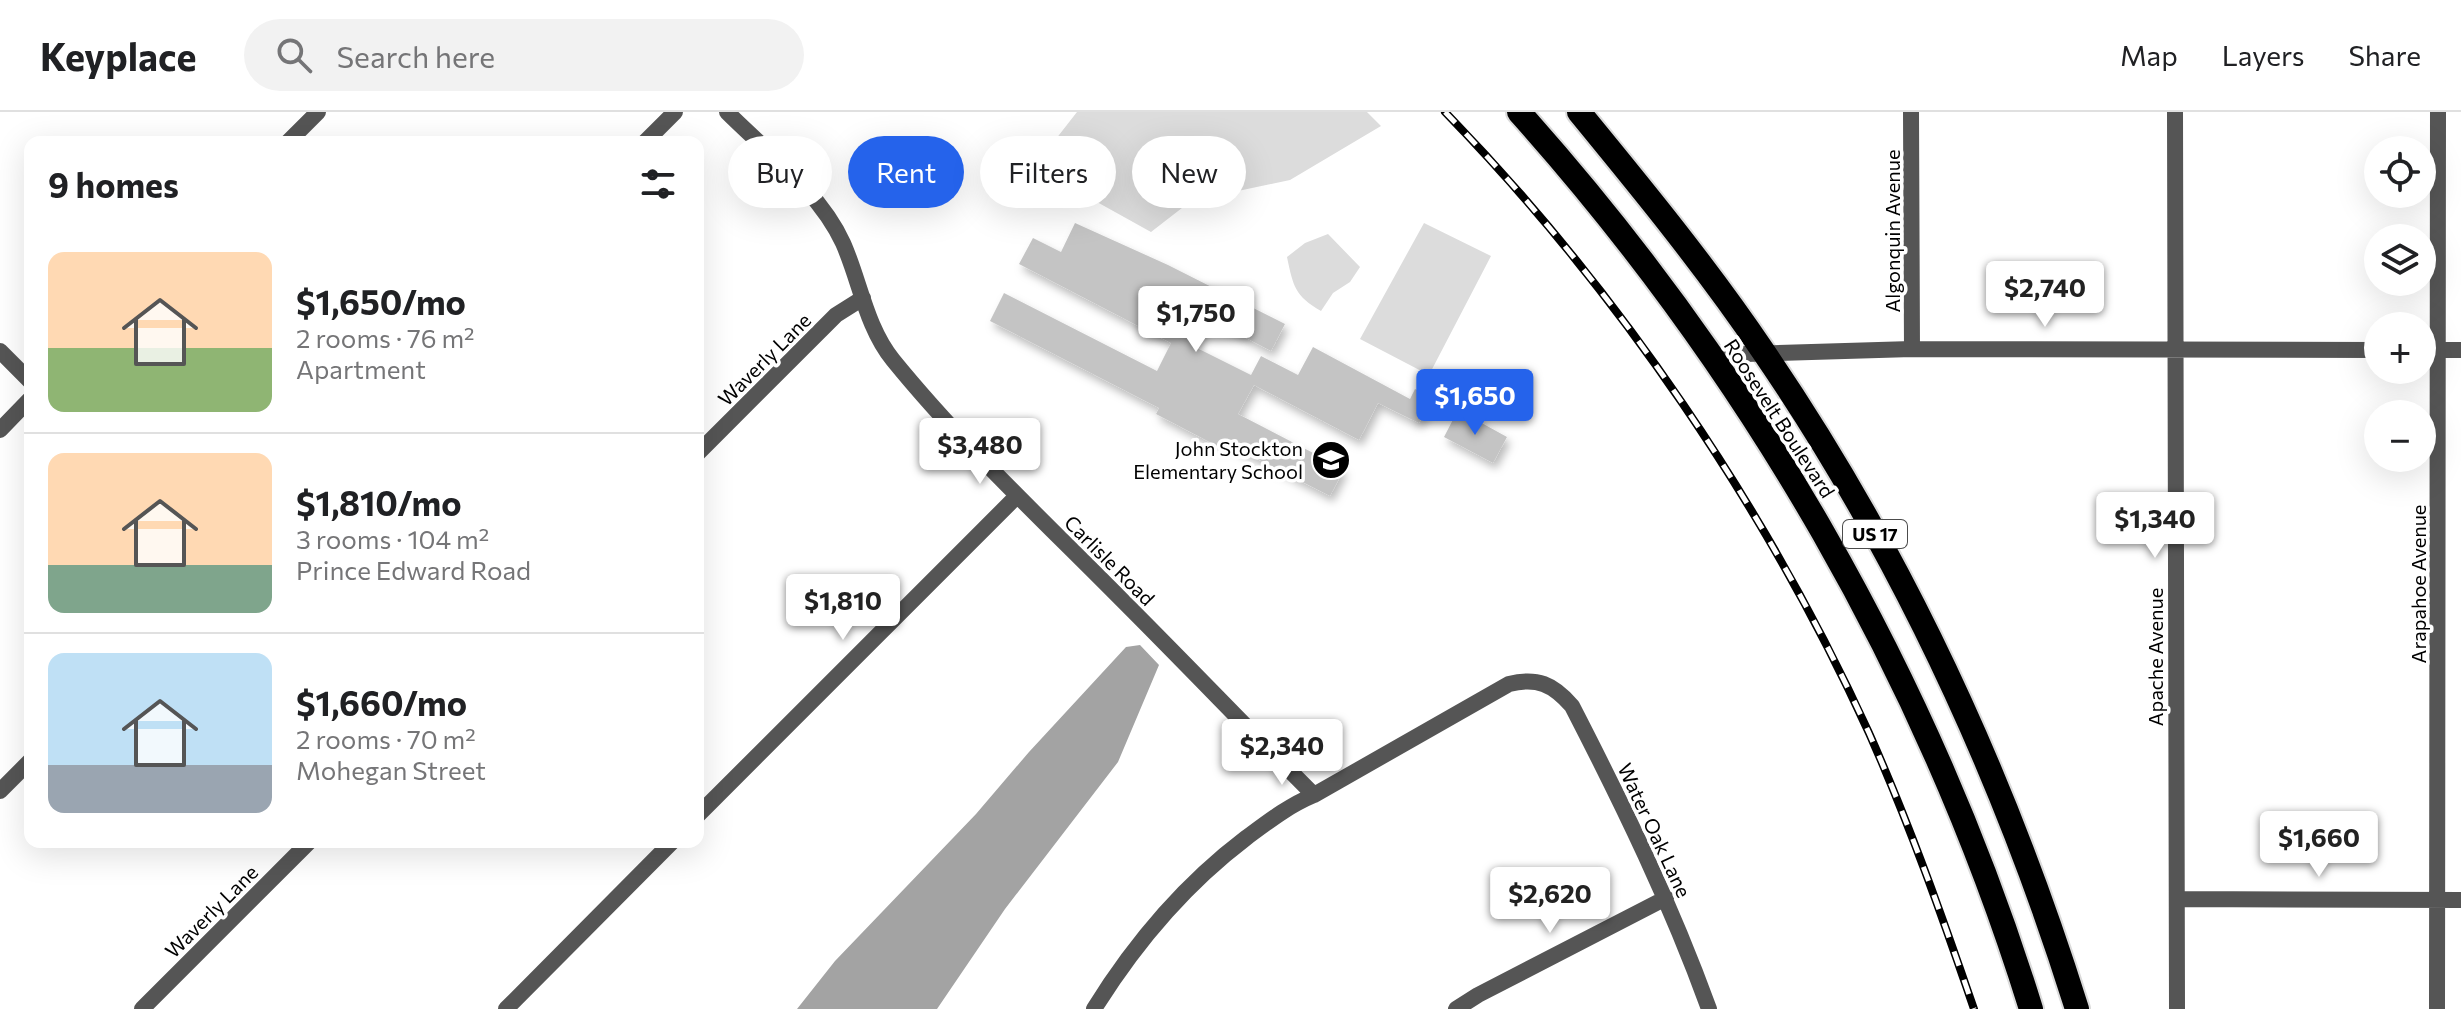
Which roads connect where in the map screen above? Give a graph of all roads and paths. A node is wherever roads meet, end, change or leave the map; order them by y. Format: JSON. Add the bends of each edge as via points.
{"nodes":[{"id":1,"x":318,"y":112,"type":"edge"},
{"id":2,"x":675,"y":112,"type":"edge"},
{"id":3,"x":727,"y":112,"type":"edge"},
{"id":4,"x":1519,"y":112,"type":"edge"},
{"id":5,"x":1579,"y":112,"type":"edge"},
{"id":6,"x":1911,"y":112,"type":"edge"},
{"id":7,"x":2175,"y":112,"type":"edge"},
{"id":8,"x":2438,"y":112,"type":"edge"},
{"id":9,"x":294,"y":136,"type":"edge"},
{"id":10,"x":651,"y":136,"type":"edge"},
{"id":11,"x":863,"y":298,"type":"junction"},
{"id":12,"x":2431,"y":312,"type":"edge"},
{"id":13,"x":1912,"y":349,"type":"junction"},
{"id":14,"x":2174,"y":349,"type":"junction"},
{"id":15,"x":2364,"y":350,"type":"edge"},
{"id":16,"x":2436,"y":350,"type":"edge"},
{"id":17,"x":2461,"y":350,"type":"edge"},
{"id":18,"x":0,"y":351,"type":"edge"},
{"id":19,"x":1765,"y":353,"type":"junction"},
{"id":20,"x":1712,"y":355,"type":"junction"},
{"id":21,"x":24,"y":375,"type":"edge"},
{"id":22,"x":2430,"y":384,"type":"edge"},
{"id":23,"x":24,"y":405,"type":"edge"},
{"id":24,"x":0,"y":430,"type":"edge"},
{"id":25,"x":704,"y":447,"type":"edge"},
{"id":26,"x":1016,"y":497,"type":"junction"},
{"id":27,"x":24,"y":767,"type":"edge"},
{"id":28,"x":0,"y":791,"type":"edge"},
{"id":29,"x":1314,"y":795,"type":"junction"},
{"id":30,"x":704,"y":809,"type":"edge"},
{"id":31,"x":303,"y":848,"type":"edge"},
{"id":32,"x":666,"y":848,"type":"edge"},
{"id":33,"x":1666,"y":898,"type":"junction"},
{"id":34,"x":2177,"y":899,"type":"junction"},
{"id":35,"x":2438,"y":900,"type":"junction"},
{"id":36,"x":2461,"y":900,"type":"edge"},
{"id":37,"x":142,"y":1009,"type":"edge"},
{"id":38,"x":506,"y":1009,"type":"edge"},
{"id":39,"x":1094,"y":1009,"type":"edge"},
{"id":40,"x":1456,"y":1009,"type":"edge"},
{"id":41,"x":1709,"y":1009,"type":"edge"},
{"id":42,"x":2031,"y":1009,"type":"edge"},
{"id":43,"x":2077,"y":1009,"type":"edge"},
{"id":44,"x":2177,"y":1009,"type":"edge"},
{"id":45,"x":2437,"y":1009,"type":"edge"}],
"edges":[{"from":1,"to":9,"type":"street"},
{"from":2,"to":10,"type":"street"},
{"from":3,"to":11,"type":"street","name":"Carlisle Road","via":[[825,214],[843,244]]},
{"from":4,"to":20,"type":"highway","name":"Roosevelt Boulevard","number":"US 17","via":[[1645,263]]},
{"from":5,"to":19,"type":"highway","name":"Roosevelt Boulevard","number":"US 17"},
{"from":6,"to":13,"type":"street","name":"Algonquin Avenue"},
{"from":7,"to":14,"type":"street","name":"Apache Avenue"},
{"from":8,"to":12,"type":"street","name":"Arapahoe Avenue"},
{"from":11,"to":25,"type":"street","name":"Waverly Lane","via":[[836,315]]},
{"from":11,"to":26,"type":"street","name":"Carlisle Road","via":[[889,355]]},
{"from":13,"to":14,"type":"street"},
{"from":13,"to":19,"type":"street"},
{"from":14,"to":15,"type":"street"},
{"from":14,"to":34,"type":"street","name":"Apache Avenue"},
{"from":16,"to":17,"type":"street"},
{"from":18,"to":21,"type":"street"},
{"from":19,"to":20,"type":"street"},
{"from":19,"to":43,"type":"highway","name":"Roosevelt Boulevard","number":"US 17","via":[[1849,489],[1943,665],[2030,869]]},
{"from":20,"to":42,"type":"highway","name":"Roosevelt Boulevard","number":"US 17","via":[[1826,537],[1917,713],[1991,891]]},
{"from":22,"to":35,"type":"street","name":"Arapahoe Avenue"},
{"from":23,"to":24,"type":"street"},
{"from":26,"to":29,"type":"street","name":"Carlisle Road"},
{"from":26,"to":30,"type":"street"},
{"from":27,"to":28,"type":"street"},
{"from":29,"to":33,"type":"street","name":"Water Oak Lane","via":[[1509,684],[1544,682],[1572,706]]},
{"from":29,"to":39,"type":"street","via":[[1289,805],[1205,871],[1125,960]]},
{"from":31,"to":37,"type":"street","name":"Waverly Lane"},
{"from":32,"to":38,"type":"street"},
{"from":33,"to":40,"type":"street"},
{"from":33,"to":41,"type":"street","name":"Water Oak Lane"},
{"from":34,"to":35,"type":"street"},
{"from":34,"to":44,"type":"street","name":"Apache Avenue"},
{"from":35,"to":36,"type":"street"},
{"from":35,"to":45,"type":"street","name":"Arapahoe Avenue"}]}
